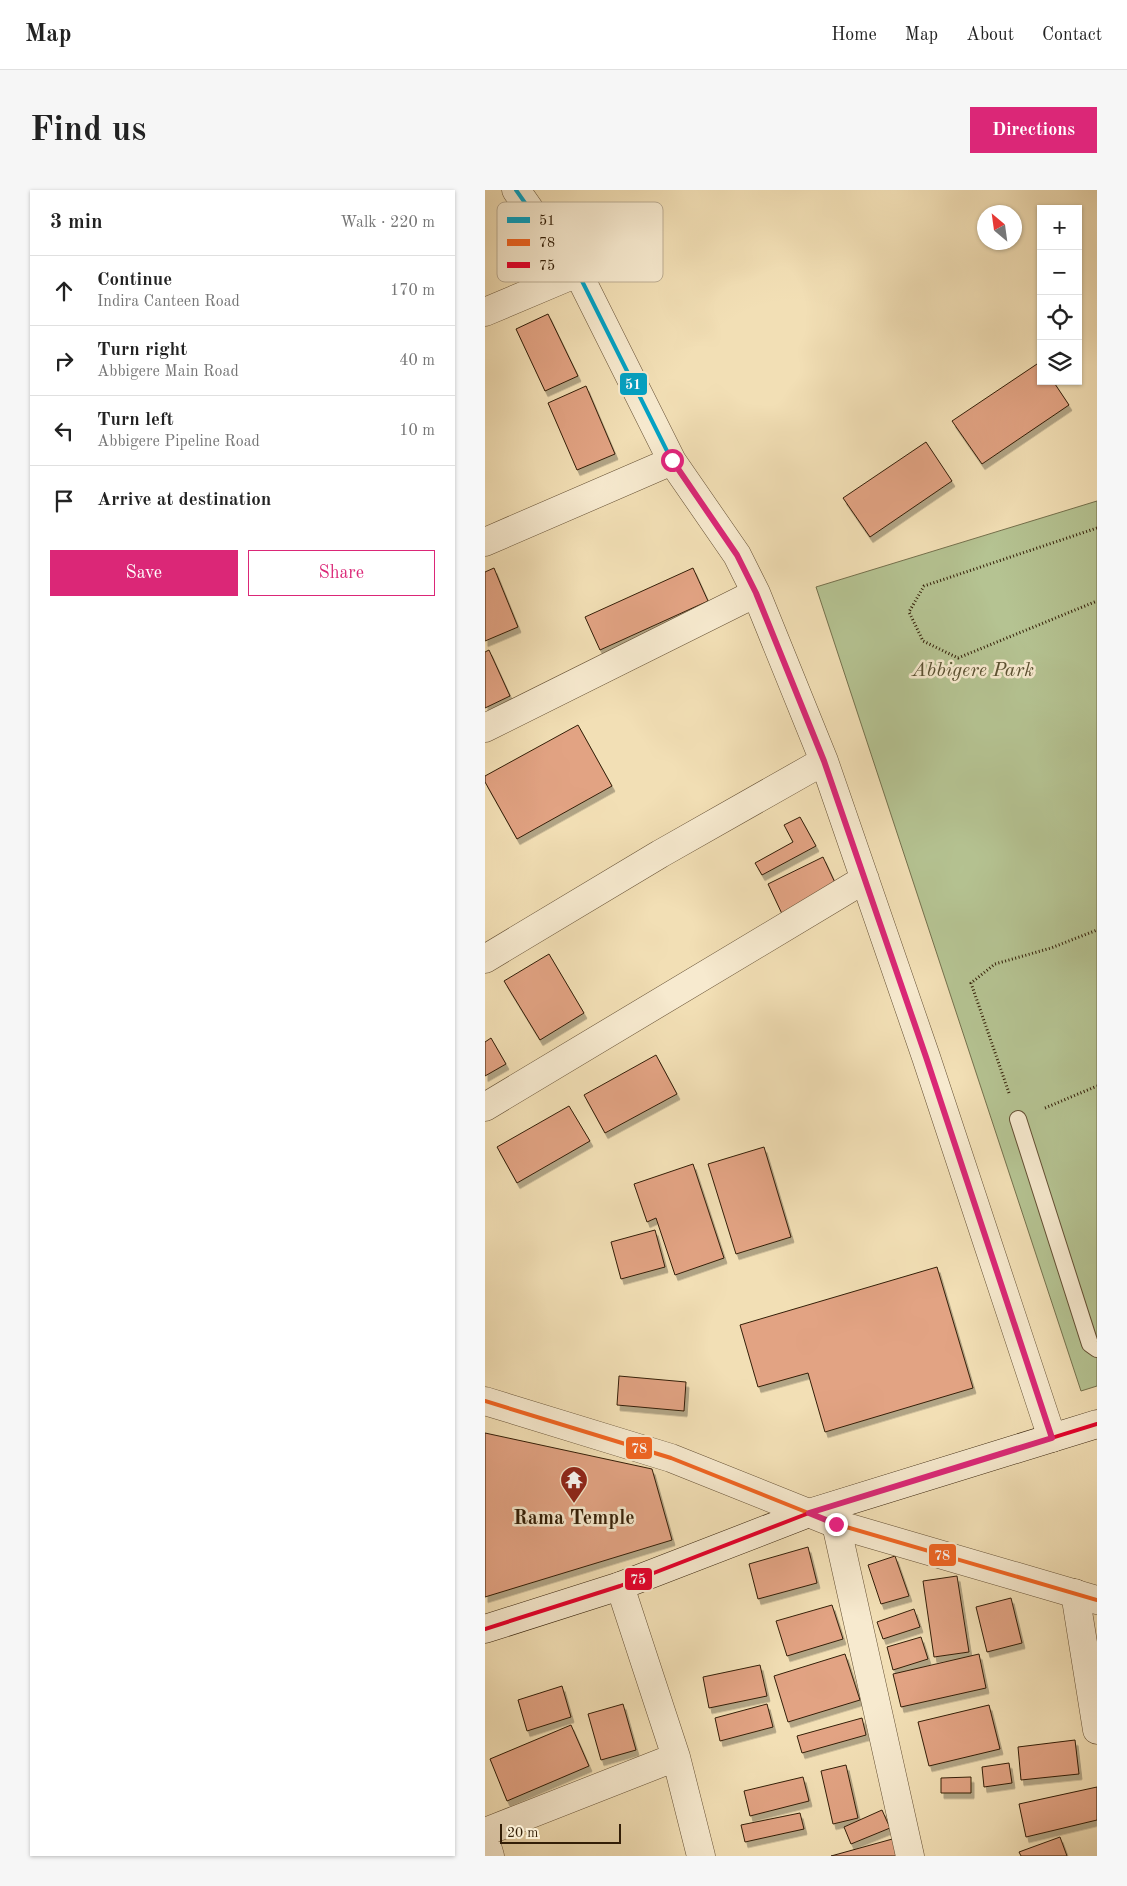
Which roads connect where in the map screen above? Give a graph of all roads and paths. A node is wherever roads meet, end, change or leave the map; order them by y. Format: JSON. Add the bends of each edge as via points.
{"nodes":[{"id":1,"x":516,"y":190,"type":"edge"},
{"id":2,"x":524,"y":202,"type":"edge"},
{"id":3,"x":556,"y":282,"type":"edge"},
{"id":4,"x":582,"y":282,"type":"edge"},
{"id":5,"x":485,"y":312,"type":"edge"},
{"id":6,"x":672,"y":460,"type":"junction"},
{"id":7,"x":1097,"y":528,"type":"edge"},
{"id":8,"x":485,"y":542,"type":"edge"},
{"id":9,"x":756,"y":593,"type":"junction"},
{"id":10,"x":1097,"y":601,"type":"edge"},
{"id":11,"x":485,"y":728,"type":"edge"},
{"id":12,"x":824,"y":761,"type":"junction"},
{"id":13,"x":865,"y":879,"type":"junction"},
{"id":14,"x":1097,"y":930,"type":"edge"},
{"id":15,"x":485,"y":959,"type":"edge"},
{"id":16,"x":1097,"y":1086,"type":"edge"},
{"id":17,"x":485,"y":1107,"type":"edge"},
{"id":18,"x":1018,"y":1119,"type":"junction"},
{"id":19,"x":1097,"y":1349,"type":"edge"},
{"id":20,"x":485,"y":1401,"type":"edge"},
{"id":21,"x":1097,"y":1424,"type":"edge"},
{"id":22,"x":1052,"y":1438,"type":"junction"},
{"id":23,"x":809,"y":1513,"type":"junction"},
{"id":24,"x":836,"y":1524,"type":"junction"},
{"id":25,"x":620,"y":1586,"type":"junction"},
{"id":26,"x":1086,"y":1596,"type":"edge"},
{"id":27,"x":485,"y":1629,"type":"edge"},
{"id":28,"x":1097,"y":1730,"type":"edge"},
{"id":29,"x":676,"y":1757,"type":"junction"},
{"id":30,"x":485,"y":1832,"type":"edge"},
{"id":31,"x":485,"y":1839,"type":"edge"},
{"id":32,"x":490,"y":1856,"type":"edge"},
{"id":33,"x":701,"y":1856,"type":"edge"},
{"id":34,"x":910,"y":1856,"type":"edge"}],
"edges":[{"from":1,"to":2,"type":"street"},
{"from":3,"to":5,"type":"street"},
{"from":4,"to":6,"type":"street"},
{"from":6,"to":8,"type":"street"},
{"from":6,"to":9,"type":"street","via":[[737,555]]},
{"from":7,"to":10,"type":"path","via":[[924,586],[909,612],[923,641],[958,658]]},
{"from":9,"to":11,"type":"street"},
{"from":9,"to":12,"type":"street"},
{"from":12,"to":13,"type":"street"},
{"from":12,"to":15,"type":"street"},
{"from":13,"to":17,"type":"street"},
{"from":13,"to":22,"type":"street"},
{"from":14,"to":18,"type":"path","via":[[1051,948],[995,964],[971,983]]},
{"from":16,"to":18,"type":"path"},
{"from":18,"to":19,"type":"lane","via":[[1090,1344]]},
{"from":20,"to":23,"type":"street","via":[[671,1458]]},
{"from":21,"to":22,"type":"street"},
{"from":22,"to":23,"type":"street"},
{"from":23,"to":24,"type":"street"},
{"from":23,"to":25,"type":"street"},
{"from":24,"to":26,"type":"street"},
{"from":24,"to":34,"type":"street"},
{"from":25,"to":27,"type":"street"},
{"from":25,"to":29,"type":"street"},
{"from":26,"to":28,"type":"street"},
{"from":29,"to":30,"type":"street"},
{"from":29,"to":33,"type":"street"},
{"from":31,"to":32,"type":"street"}]}
